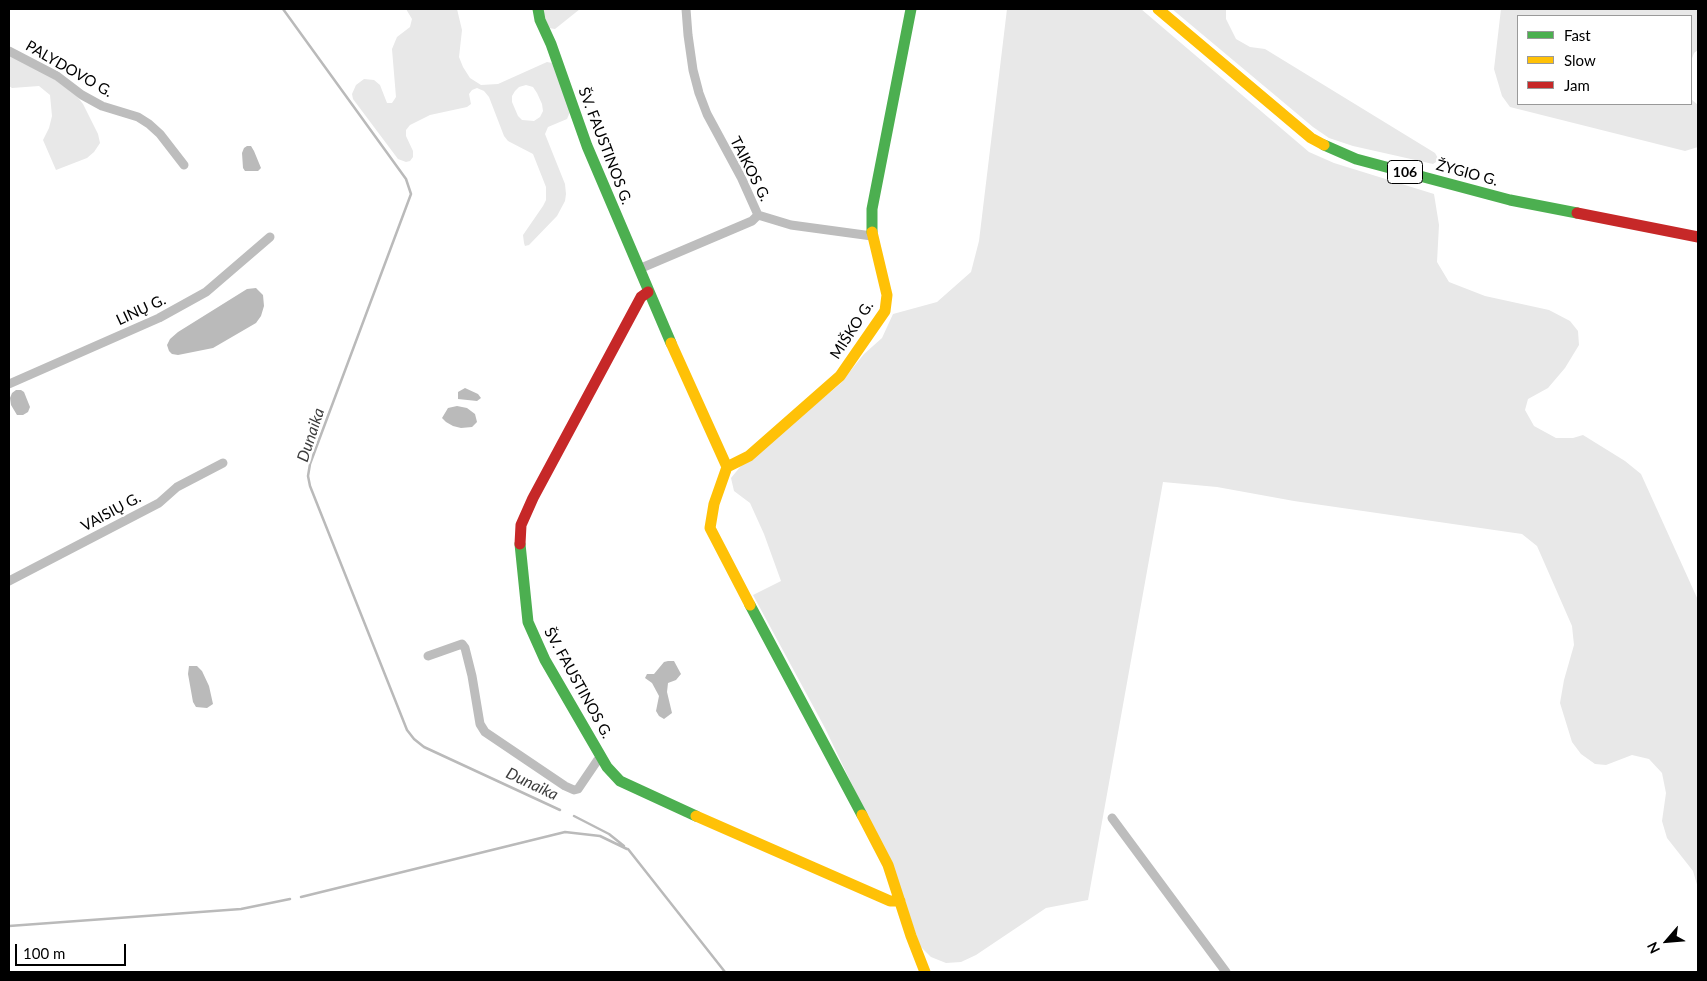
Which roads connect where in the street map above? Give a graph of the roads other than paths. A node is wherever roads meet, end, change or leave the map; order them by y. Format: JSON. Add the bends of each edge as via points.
{"nodes":[{"id":1,"x":538,"y":9,"type":"edge"},
{"id":2,"x":686,"y":9,"type":"edge"},
{"id":3,"x":911,"y":9,"type":"edge"},
{"id":4,"x":1158,"y":9,"type":"edge"},
{"id":5,"x":9,"y":51,"type":"edge"},
{"id":6,"x":184,"y":165,"type":"dead end"},
{"id":7,"x":758,"y":214,"type":"junction"},
{"id":8,"x":872,"y":236,"type":"junction"},
{"id":9,"x":270,"y":237,"type":"dead end"},
{"id":10,"x":1698,"y":237,"type":"edge"},
{"id":11,"x":639,"y":269,"type":"junction"},
{"id":12,"x":648,"y":292,"type":"junction"},
{"id":13,"x":9,"y":384,"type":"edge"},
{"id":14,"x":223,"y":462,"type":"dead end"},
{"id":15,"x":727,"y":467,"type":"junction"},
{"id":16,"x":9,"y":581,"type":"edge"},
{"id":17,"x":428,"y":656,"type":"dead end"},
{"id":18,"x":601,"y":757,"type":"junction"},
{"id":19,"x":1112,"y":818,"type":"dead end"},
{"id":20,"x":900,"y":901,"type":"junction"},
{"id":21,"x":925,"y":972,"type":"edge"},
{"id":22,"x":1226,"y":972,"type":"edge"}],
"edges":[{"from":1,"to":11,"type":"street","name":"ŠV. FAUSTINOS G.","via":[[587,146]]},
{"from":2,"to":7,"type":"street","name":"TAIKOS G.","via":[[691,61],[699,93]]},
{"from":3,"to":8,"type":"street","name":"MIŠKO G.","via":[[872,209]]},
{"from":4,"to":10,"type":"street","name":"ŽYGIO G.","number":"106","via":[[1311,138],[1337,152],[1510,200]]},
{"from":5,"to":6,"type":"street","name":"PALYDOVO G.","via":[[57,76],[102,106],[138,117],[149,124]]},
{"from":7,"to":8,"type":"street","via":[[791,225]]},
{"from":7,"to":11,"type":"street","name":"TAIKOS G.","via":[[752,222]]},
{"from":8,"to":15,"type":"street","name":"MIŠKO G.","via":[[886,295],[886,312],[840,376],[749,456]]},
{"from":9,"to":13,"type":"street","name":"LINŲ G.","via":[[206,292],[159,318]]},
{"from":11,"to":12,"type":"street","name":"ŠV. FAUSTINOS G."},
{"from":12,"to":15,"type":"street","name":"ŠV. FAUSTINOS G."},
{"from":12,"to":18,"type":"street","name":"ŠV. FAUSTINOS G.","via":[[641,297],[521,525],[520,547],[528,622],[545,660]]},
{"from":14,"to":16,"type":"street","name":"VAISIŲ G.","via":[[177,487],[159,503]]},
{"from":15,"to":20,"type":"street","via":[[714,504],[710,528],[888,866]]},
{"from":17,"to":18,"type":"street","via":[[462,644],[472,676],[480,724],[486,732],[565,786],[578,789]]},
{"from":18,"to":20,"type":"street","name":"ŠV. FAUSTINOS G.","via":[[620,781],[631,787],[890,901]]},
{"from":19,"to":22,"type":"street"},
{"from":20,"to":21,"type":"street"}]}
